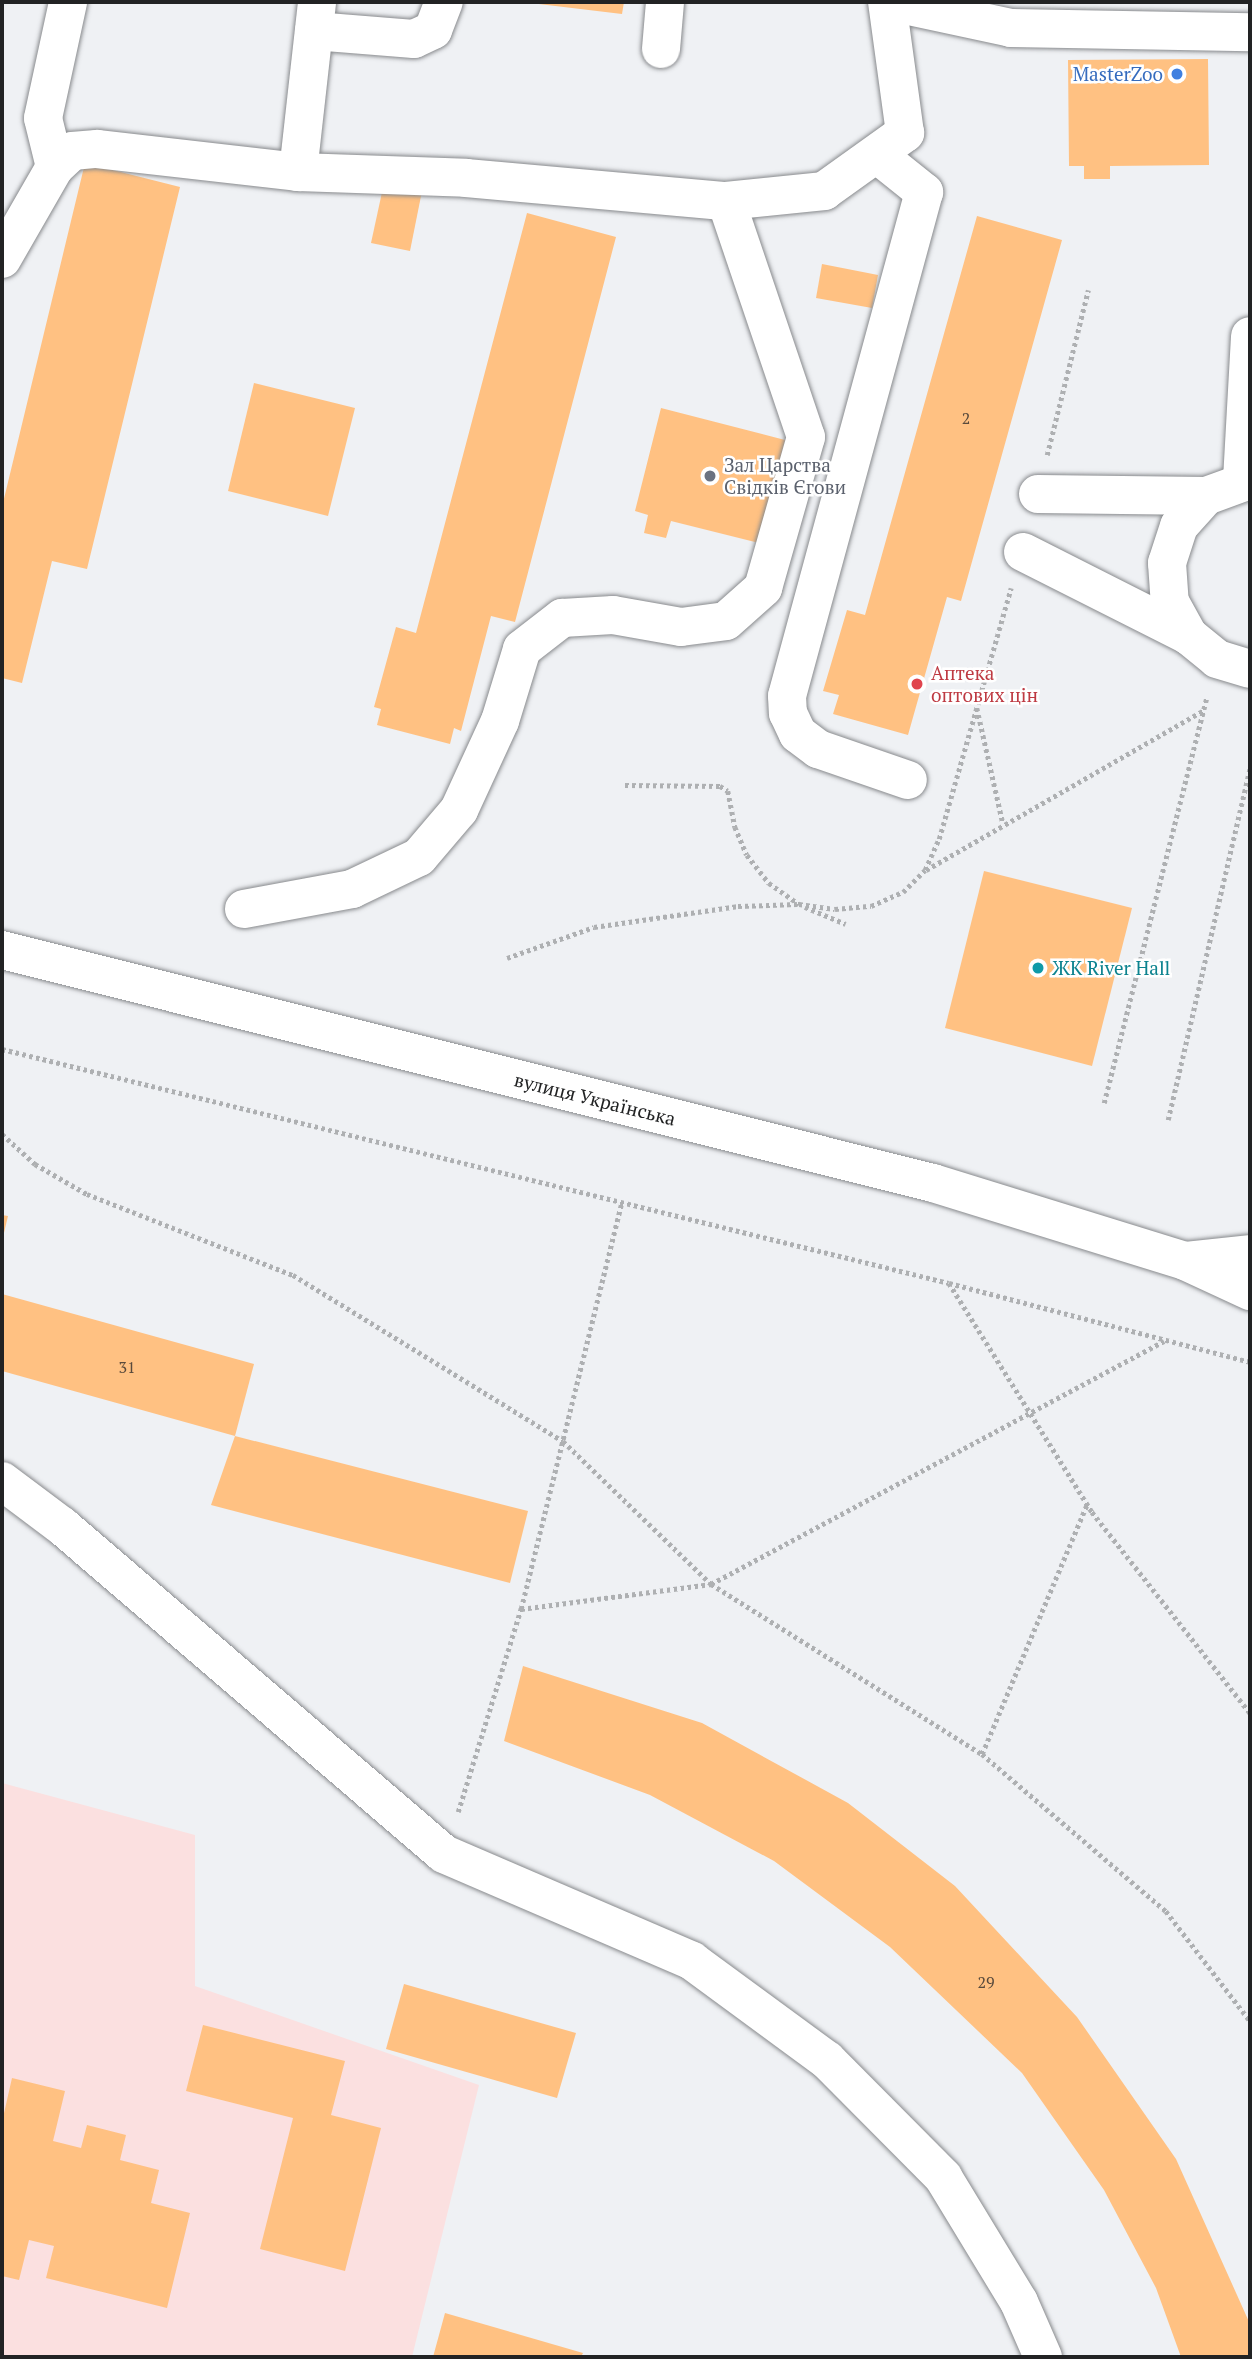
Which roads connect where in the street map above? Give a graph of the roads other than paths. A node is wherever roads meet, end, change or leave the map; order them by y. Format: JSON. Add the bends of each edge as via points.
{"nodes":[{"id":1,"x":68,"y":2,"type":"edge"},
{"id":2,"x":444,"y":2,"type":"edge"},
{"id":3,"x":665,"y":2,"type":"edge"},
{"id":4,"x":888,"y":2,"type":"edge"},
{"id":5,"x":316,"y":16,"type":"edge"},
{"id":6,"x":1250,"y":32,"type":"edge"},
{"id":7,"x":661,"y":49,"type":"dead end"},
{"id":8,"x":879,"y":156,"type":"junction"},
{"id":9,"x":55,"y":167,"type":"junction"},
{"id":10,"x":298,"y":172,"type":"junction"},
{"id":11,"x":726,"y":201,"type":"junction"},
{"id":12,"x":2,"y":259,"type":"edge"},
{"id":13,"x":1250,"y":336,"type":"edge"},
{"id":14,"x":1246,"y":480,"type":"edge"},
{"id":15,"x":1038,"y":494,"type":"road end"},
{"id":16,"x":1206,"y":496,"type":"junction"},
{"id":17,"x":1023,"y":552,"type":"road end"},
{"id":18,"x":1219,"y":655,"type":"edge"},
{"id":19,"x":908,"y":780,"type":"dead end"},
{"id":20,"x":244,"y":909,"type":"dead end"},
{"id":21,"x":2,"y":950,"type":"edge"},
{"id":22,"x":1250,"y":1254,"type":"edge"},
{"id":23,"x":1185,"y":1261,"type":"junction"},
{"id":24,"x":1250,"y":1291,"type":"edge"},
{"id":25,"x":2,"y":1481,"type":"edge"},
{"id":26,"x":1043,"y":2357,"type":"edge"}],
"edges":[{"from":1,"to":9,"type":"main road","via":[[43,118]]},
{"from":2,"to":5,"type":"main road","via":[[433,30],[414,40]]},
{"from":3,"to":7,"type":"main road"},
{"from":4,"to":6,"type":"main road","via":[[1011,28]]},
{"from":4,"to":8,"type":"main road","via":[[905,133]]},
{"from":5,"to":10,"type":"main road"},
{"from":8,"to":11,"type":"main road","via":[[824,191]]},
{"from":8,"to":19,"type":"main road","via":[[924,192],[787,696],[788,713],[798,734],[818,749]]},
{"from":9,"to":10,"type":"main road","via":[[72,151],[97,149]]},
{"from":9,"to":12,"type":"main road"},
{"from":10,"to":11,"type":"main road","via":[[466,178]]},
{"from":11,"to":20,"type":"main road","via":[[806,437],[763,588],[726,621],[681,627],[612,615],[562,618],[522,649],[500,721],[459,810],[419,857],[352,889]]},
{"from":13,"to":14,"type":"main road"},
{"from":14,"to":16,"type":"main road"},
{"from":15,"to":16,"type":"main road"},
{"from":16,"to":18,"type":"main road","via":[[1179,526],[1167,563],[1170,602]]},
{"from":17,"to":18,"type":"main road"},
{"from":21,"to":23,"type":"main road","name":"вулиця Українська","via":[[933,1183]]},
{"from":22,"to":23,"type":"main road","name":"вулиця Українська"},
{"from":23,"to":24,"type":"main road","name":"вулиця Українська"},
{"from":25,"to":26,"type":"main road","via":[[62,1526],[444,1854],[692,1961],[827,2060],[943,2178],[1019,2302]]}]}
